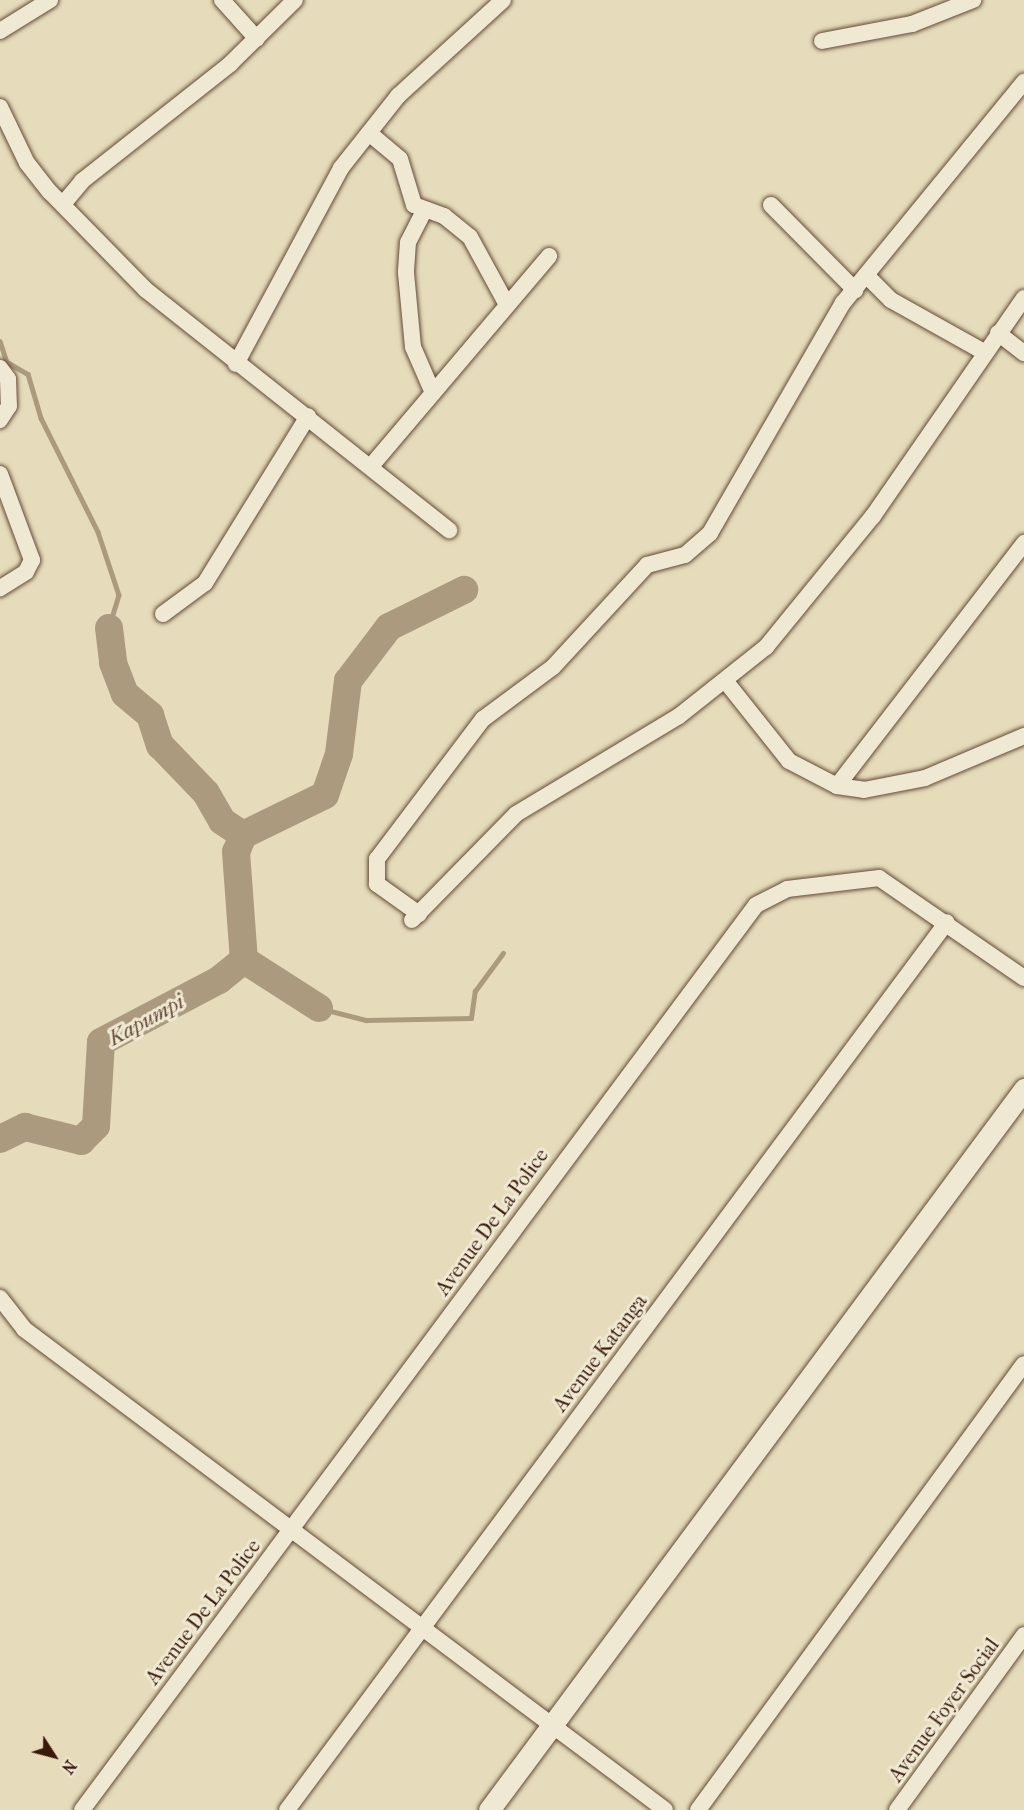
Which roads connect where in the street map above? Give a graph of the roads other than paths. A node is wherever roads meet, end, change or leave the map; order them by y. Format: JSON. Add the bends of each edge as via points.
{"nodes":[{"id":1,"x":50,"y":0,"type":"edge"},
{"id":2,"x":222,"y":0,"type":"edge"},
{"id":3,"x":295,"y":0,"type":"edge"},
{"id":4,"x":503,"y":0,"type":"edge"},
{"id":5,"x":973,"y":0,"type":"edge"},
{"id":6,"x":0,"y":31,"type":"edge"},
{"id":7,"x":257,"y":39,"type":"junction"},
{"id":8,"x":822,"y":41,"type":"dead end"},
{"id":9,"x":1024,"y":82,"type":"edge"},
{"id":10,"x":0,"y":107,"type":"edge"},
{"id":11,"x":369,"y":133,"type":"junction"},
{"id":12,"x":63,"y":204,"type":"junction"},
{"id":13,"x":771,"y":205,"type":"dead end"},
{"id":14,"x":424,"y":211,"type":"junction"},
{"id":15,"x":549,"y":256,"type":"dead end"},
{"id":16,"x":867,"y":276,"type":"junction"},
{"id":17,"x":855,"y":290,"type":"junction"},
{"id":18,"x":1024,"y":298,"type":"edge"},
{"id":19,"x":507,"y":304,"type":"junction"},
{"id":20,"x":998,"y":333,"type":"junction"},
{"id":21,"x":984,"y":352,"type":"junction"},
{"id":22,"x":1024,"y":353,"type":"edge"},
{"id":23,"x":236,"y":364,"type":"junction"},
{"id":24,"x":0,"y":368,"type":"edge"},
{"id":25,"x":433,"y":393,"type":"junction"},
{"id":26,"x":308,"y":416,"type":"junction"},
{"id":27,"x":0,"y":420,"type":"edge"},
{"id":28,"x":372,"y":465,"type":"junction"},
{"id":29,"x":0,"y":474,"type":"edge"},
{"id":30,"x":449,"y":530,"type":"dead end"},
{"id":31,"x":1024,"y":543,"type":"edge"},
{"id":32,"x":0,"y":588,"type":"edge"},
{"id":33,"x":163,"y":614,"type":"dead end"},
{"id":34,"x":727,"y":683,"type":"junction"},
{"id":35,"x":1024,"y":736,"type":"edge"},
{"id":36,"x":837,"y":786,"type":"junction"},
{"id":37,"x":946,"y":922,"type":"junction"},
{"id":38,"x":1024,"y":978,"type":"edge"},
{"id":39,"x":1024,"y":1089,"type":"edge"},
{"id":40,"x":0,"y":1298,"type":"edge"},
{"id":41,"x":1024,"y":1364,"type":"edge"},
{"id":42,"x":290,"y":1530,"type":"junction"},
{"id":43,"x":420,"y":1628,"type":"junction"},
{"id":44,"x":1024,"y":1635,"type":"edge"},
{"id":45,"x":552,"y":1726,"type":"junction"},
{"id":46,"x":82,"y":1810,"type":"edge"},
{"id":47,"x":287,"y":1810,"type":"edge"},
{"id":48,"x":489,"y":1810,"type":"edge"},
{"id":49,"x":665,"y":1810,"type":"edge"},
{"id":50,"x":698,"y":1810,"type":"edge"},
{"id":51,"x":897,"y":1810,"type":"edge"}],
"edges":[{"from":1,"to":6,"type":"street"},
{"from":2,"to":7,"type":"street"},
{"from":3,"to":7,"type":"street"},
{"from":4,"to":11,"type":"street","via":[[398,96]]},
{"from":5,"to":8,"type":"street","via":[[912,24]]},
{"from":7,"to":12,"type":"street","via":[[82,181]]},
{"from":9,"to":16,"type":"street"},
{"from":10,"to":12,"type":"street","via":[[27,163]]},
{"from":11,"to":14,"type":"street","via":[[400,159],[408,194]]},
{"from":11,"to":23,"type":"street","via":[[341,168]]},
{"from":12,"to":23,"type":"street","via":[[146,290]]},
{"from":13,"to":17,"type":"street"},
{"from":14,"to":19,"type":"street","via":[[444,216],[470,237]]},
{"from":14,"to":25,"type":"street","via":[[408,242],[406,273],[414,347]]},
{"from":15,"to":19,"type":"street"},
{"from":16,"to":17,"type":"street"},
{"from":16,"to":21,"type":"street","via":[[891,300]]},
{"from":17,"to":34,"type":"street","via":[[821,338],[710,533],[685,555],[646,565],[578,644],[483,719],[377,859],[377,884],[415,917],[516,814]]},
{"from":18,"to":20,"type":"street"},
{"from":19,"to":25,"type":"street"},
{"from":20,"to":21,"type":"street"},
{"from":20,"to":22,"type":"street"},
{"from":21,"to":34,"type":"street","via":[[873,516],[766,647]]},
{"from":23,"to":26,"type":"street"},
{"from":24,"to":27,"type":"street","via":[[8,379],[9,406]]},
{"from":25,"to":28,"type":"street"},
{"from":26,"to":28,"type":"street"},
{"from":26,"to":33,"type":"street","via":[[205,583]]},
{"from":28,"to":30,"type":"street"},
{"from":29,"to":32,"type":"street","via":[[32,560],[26,572]]},
{"from":31,"to":36,"type":"street"},
{"from":34,"to":36,"type":"street","via":[[789,761]]},
{"from":35,"to":36,"type":"street","via":[[925,778],[864,790]]},
{"from":37,"to":38,"type":"street","name":"Avenue De La Police"},
{"from":37,"to":42,"type":"street","name":"Avenue De La Police","via":[[893,883],[863,876],[787,889],[756,905]]},
{"from":37,"to":43,"type":"street","name":"Avenue Katanga"},
{"from":39,"to":45,"type":"street"},
{"from":40,"to":42,"type":"street","via":[[24,1329]]},
{"from":41,"to":50,"type":"street"},
{"from":42,"to":43,"type":"street"},
{"from":42,"to":46,"type":"street","name":"Avenue De La Police"},
{"from":43,"to":45,"type":"street"},
{"from":43,"to":47,"type":"street","name":"Avenue Katanga"},
{"from":44,"to":51,"type":"street","name":"Avenue Foyer Social"},
{"from":45,"to":48,"type":"street"},
{"from":45,"to":49,"type":"street"}]}
